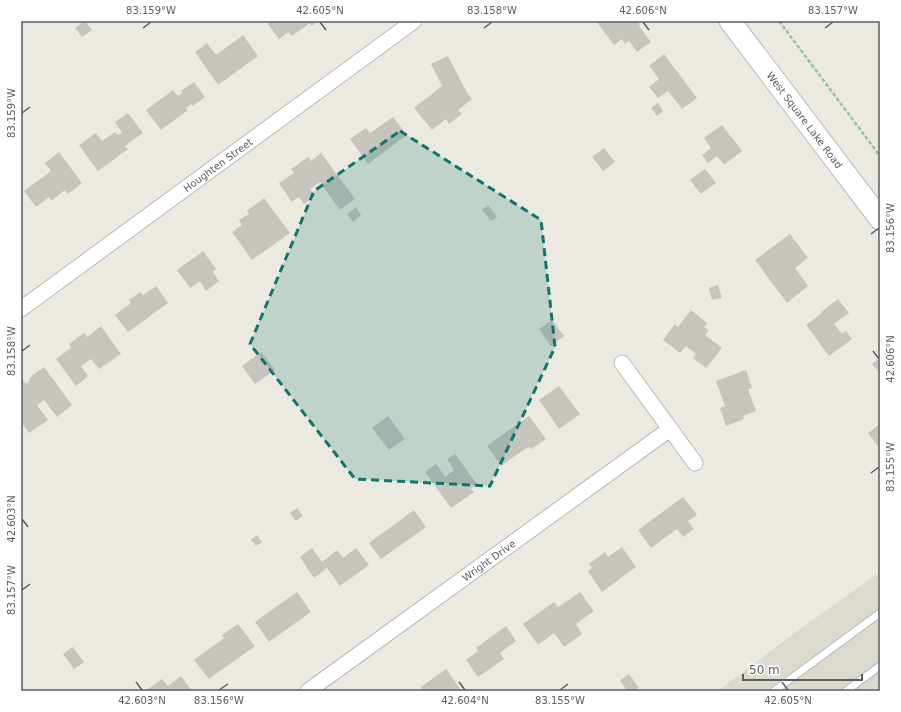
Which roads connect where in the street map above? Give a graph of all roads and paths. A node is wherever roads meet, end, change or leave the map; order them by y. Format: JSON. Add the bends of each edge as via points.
{"nodes":[{"id":1,"x":414,"y":21,"type":"edge"},
{"id":2,"x":730,"y":21,"type":"edge"},
{"id":3,"x":779,"y":21,"type":"edge"},
{"id":4,"x":880,"y":156,"type":"edge"},
{"id":5,"x":880,"y":219,"type":"edge"},
{"id":6,"x":21,"y":309,"type":"edge"},
{"id":7,"x":622,"y":363,"type":"dead end"},
{"id":8,"x":670,"y":429,"type":"junction"},
{"id":9,"x":695,"y":463,"type":"dead end"},
{"id":10,"x":880,"y":613,"type":"edge"},
{"id":11,"x":880,"y":666,"type":"edge"},
{"id":12,"x":308,"y":691,"type":"edge"},
{"id":13,"x":774,"y":691,"type":"edge"},
{"id":14,"x":846,"y":691,"type":"edge"}],
"edges":[{"from":1,"to":6,"type":"street","name":"Houghten Street"},
{"from":2,"to":5,"type":"main road","name":"West Square Lake Road"},
{"from":3,"to":4,"type":"path"},
{"from":7,"to":8,"type":"street"},
{"from":8,"to":9,"type":"street"},
{"from":8,"to":12,"type":"street","name":"Wright Drive"},
{"from":10,"to":13,"type":"lane"},
{"from":11,"to":14,"type":"lane"}]}
